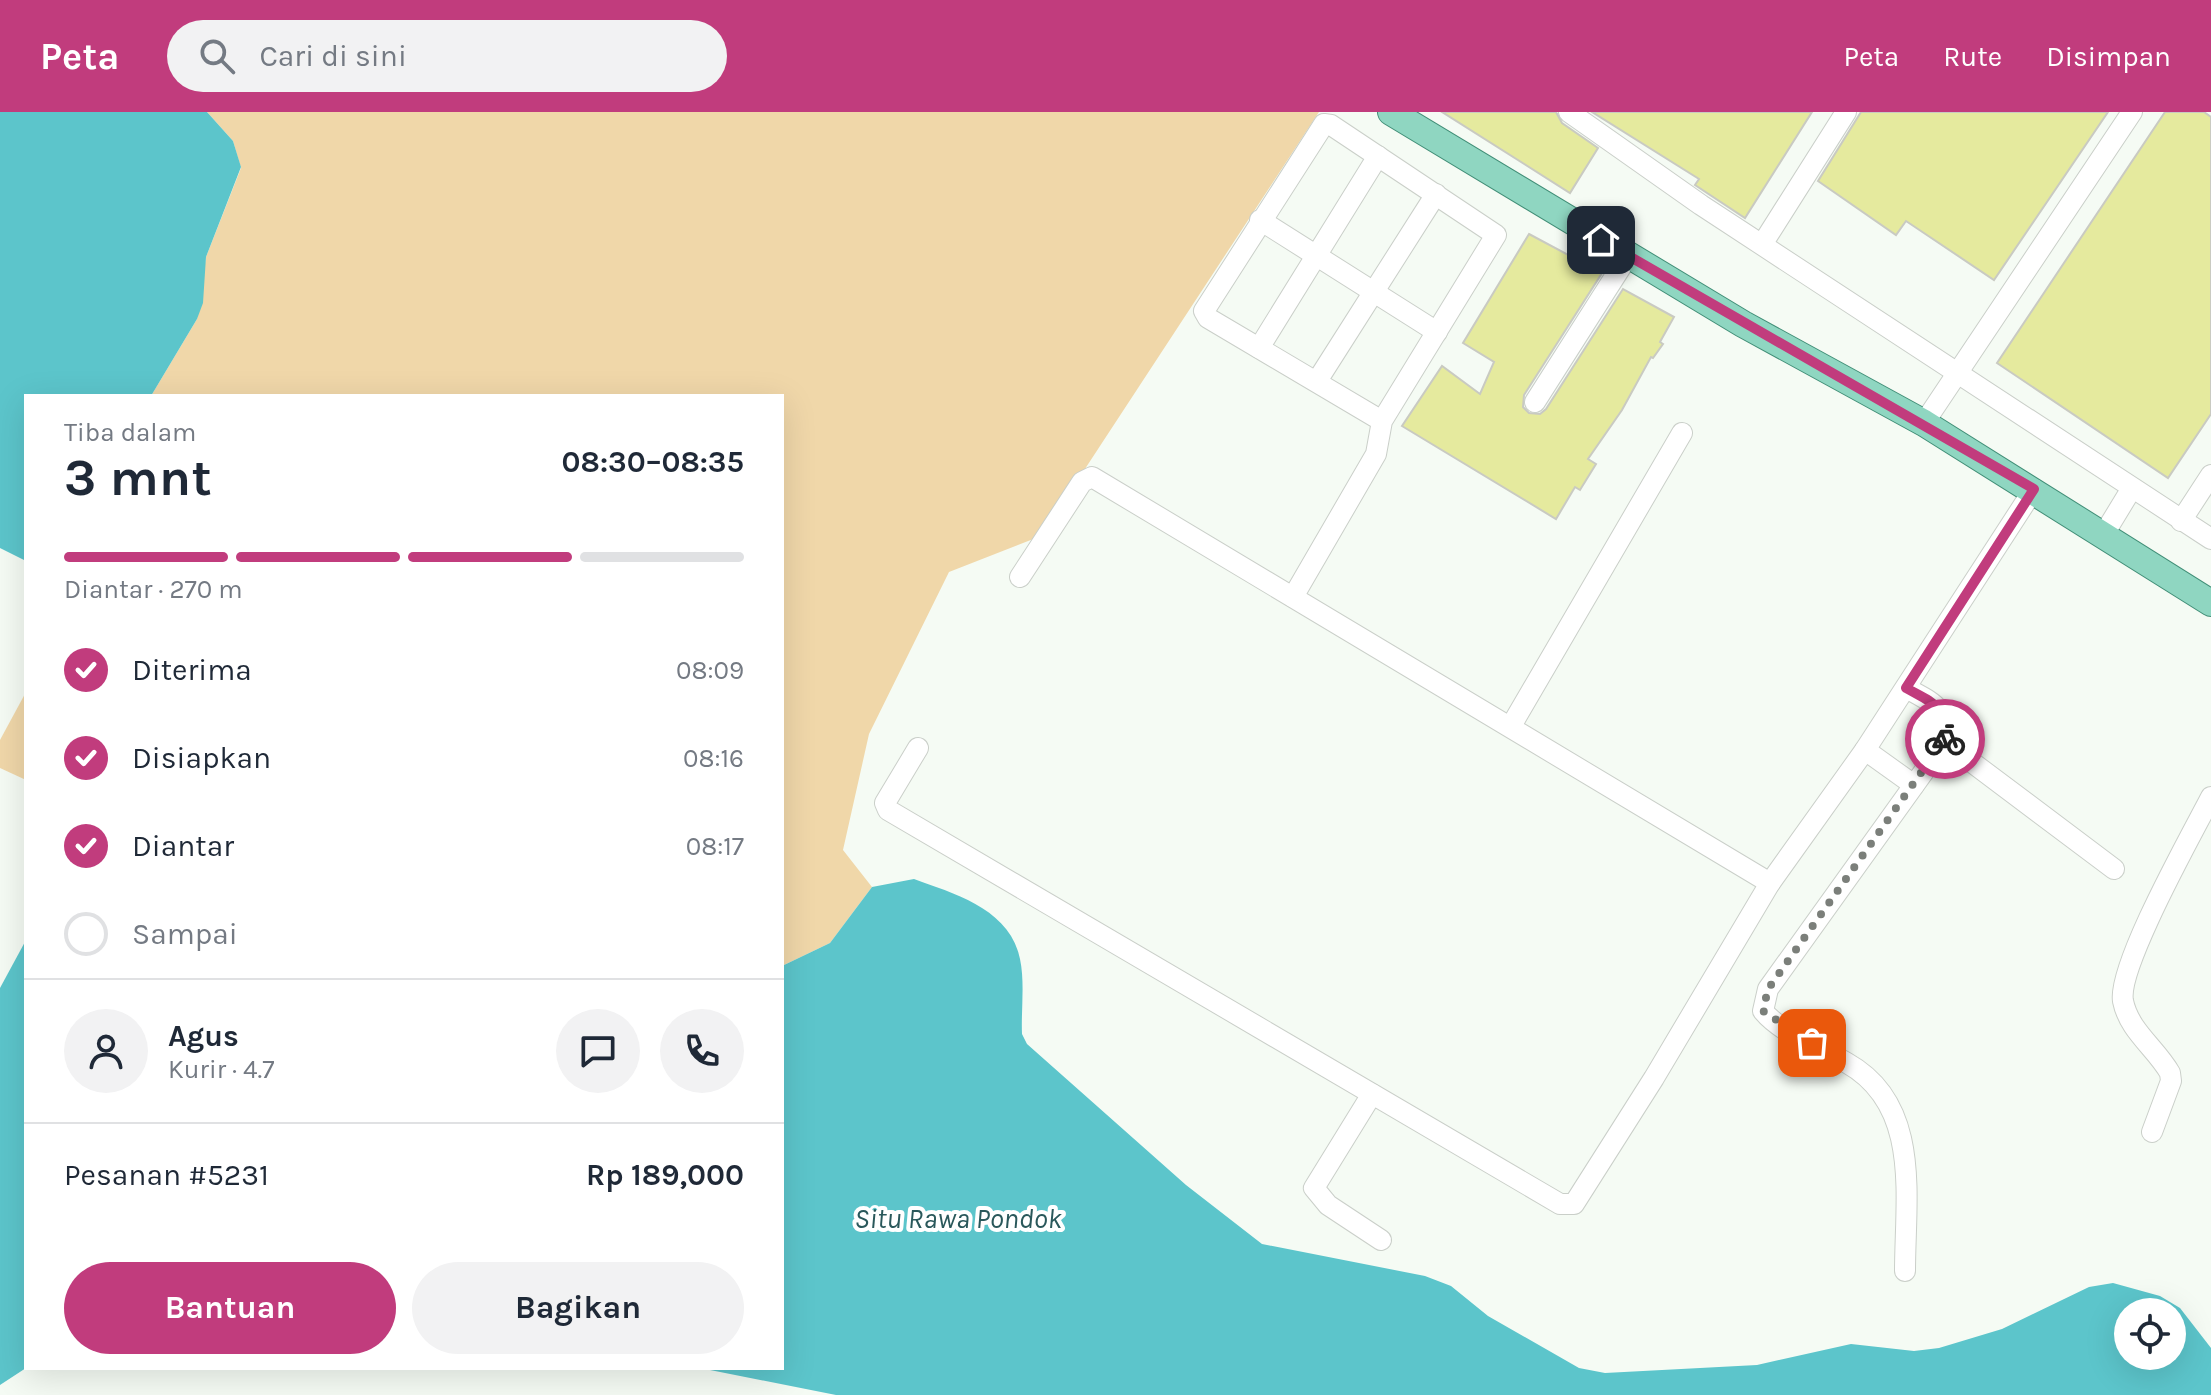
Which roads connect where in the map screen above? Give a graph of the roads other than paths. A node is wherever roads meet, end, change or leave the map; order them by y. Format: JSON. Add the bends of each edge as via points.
{"nodes":[{"id":1,"x":1391,"y":112,"type":"edge"},
{"id":2,"x":1569,"y":112,"type":"edge"},
{"id":3,"x":1846,"y":112,"type":"edge"},
{"id":4,"x":2132,"y":112,"type":"edge"},
{"id":5,"x":1378,"y":156,"type":"junction"},
{"id":6,"x":1436,"y":194,"type":"junction"},
{"id":7,"x":1260,"y":220,"type":"junction"},
{"id":8,"x":1763,"y":243,"type":"junction"},
{"id":9,"x":1316,"y":255,"type":"junction"},
{"id":10,"x":1628,"y":256,"type":"junction"},
{"id":11,"x":1373,"y":292,"type":"junction"},
{"id":12,"x":1437,"y":332,"type":"junction"},
{"id":13,"x":1259,"y":348,"type":"junction"},
{"id":14,"x":1958,"y":374,"type":"junction"},
{"id":15,"x":1317,"y":381,"type":"junction"},
{"id":16,"x":1535,"y":402,"type":"dead end"},
{"id":17,"x":1382,"y":421,"type":"junction"},
{"id":18,"x":1924,"y":423,"type":"junction"},
{"id":19,"x":1682,"y":433,"type":"dead end"},
{"id":20,"x":2211,"y":475,"type":"edge"},
{"id":21,"x":2132,"y":488,"type":"junction"},
{"id":22,"x":2034,"y":489,"type":"junction"},
{"id":23,"x":2181,"y":521,"type":"junction"},
{"id":24,"x":2104,"y":534,"type":"junction"},
{"id":25,"x":2211,"y":539,"type":"edge"},
{"id":26,"x":1020,"y":577,"type":"dead end"},
{"id":27,"x":1293,"y":597,"type":"junction"},
{"id":28,"x":2211,"y":603,"type":"edge"},
{"id":29,"x":1906,"y":688,"type":"junction"},
{"id":30,"x":1511,"y":726,"type":"junction"},
{"id":31,"x":1945,"y":742,"type":"junction"},
{"id":32,"x":918,"y":748,"type":"dead end"},
{"id":33,"x":1865,"y":750,"type":"junction"},
{"id":34,"x":1914,"y":785,"type":"junction"},
{"id":35,"x":2211,"y":797,"type":"edge"},
{"id":36,"x":2114,"y":869,"type":"dead end"},
{"id":37,"x":1770,"y":883,"type":"junction"},
{"id":38,"x":1372,"y":1094,"type":"junction"},
{"id":39,"x":2152,"y":1132,"type":"dead end"},
{"id":40,"x":1381,"y":1240,"type":"dead end"},
{"id":41,"x":1905,"y":1271,"type":"dead end"}],
"edges":[{"from":1,"to":10,"type":"main road"},
{"from":2,"to":8,"type":"lane"},
{"from":3,"to":8,"type":"lane"},
{"from":4,"to":14,"type":"lane"},
{"from":5,"to":6,"type":"lane"},
{"from":5,"to":7,"type":"lane","via":[[1324,124]]},
{"from":5,"to":9,"type":"lane"},
{"from":6,"to":11,"type":"lane"},
{"from":6,"to":12,"type":"lane","via":[[1496,235]]},
{"from":7,"to":9,"type":"lane"},
{"from":7,"to":13,"type":"lane","via":[[1204,311]]},
{"from":8,"to":14,"type":"lane"},
{"from":9,"to":11,"type":"lane"},
{"from":9,"to":13,"type":"lane"},
{"from":10,"to":16,"type":"lane"},
{"from":10,"to":18,"type":"main road"},
{"from":11,"to":12,"type":"lane"},
{"from":11,"to":15,"type":"lane"},
{"from":12,"to":17,"type":"lane"},
{"from":13,"to":15,"type":"lane"},
{"from":14,"to":18,"type":"lane"},
{"from":14,"to":21,"type":"lane"},
{"from":15,"to":17,"type":"lane"},
{"from":17,"to":27,"type":"lane","via":[[1376,454]]},
{"from":18,"to":22,"type":"main road"},
{"from":19,"to":30,"type":"lane"},
{"from":20,"to":23,"type":"lane"},
{"from":21,"to":23,"type":"lane"},
{"from":21,"to":24,"type":"lane"},
{"from":22,"to":24,"type":"main road"},
{"from":22,"to":29,"type":"lane"},
{"from":23,"to":25,"type":"lane"},
{"from":24,"to":28,"type":"main road"},
{"from":26,"to":27,"type":"lane","via":[[1082,482],[1092,477]]},
{"from":27,"to":30,"type":"lane"},
{"from":29,"to":31,"type":"lane","via":[[1938,706],[1946,720]]},
{"from":29,"to":33,"type":"lane"},
{"from":30,"to":37,"type":"lane"},
{"from":31,"to":34,"type":"lane"},
{"from":31,"to":36,"type":"lane"},
{"from":32,"to":38,"type":"lane","via":[[885,803],[888,810]]},
{"from":33,"to":34,"type":"lane"},
{"from":33,"to":37,"type":"lane"},
{"from":34,"to":41,"type":"lane","via":[[1768,989],[1763,1011],[1858,1069],[1874,1083],[1900,1124],[1905,1145]]},
{"from":35,"to":39,"type":"lane","via":[[2124,981],[2123,1000],[2132,1024],[2170,1073]]},
{"from":37,"to":38,"type":"lane","via":[[1574,1204],[1560,1204]]},
{"from":38,"to":40,"type":"lane","via":[[1314,1188],[1328,1205]]}]}
